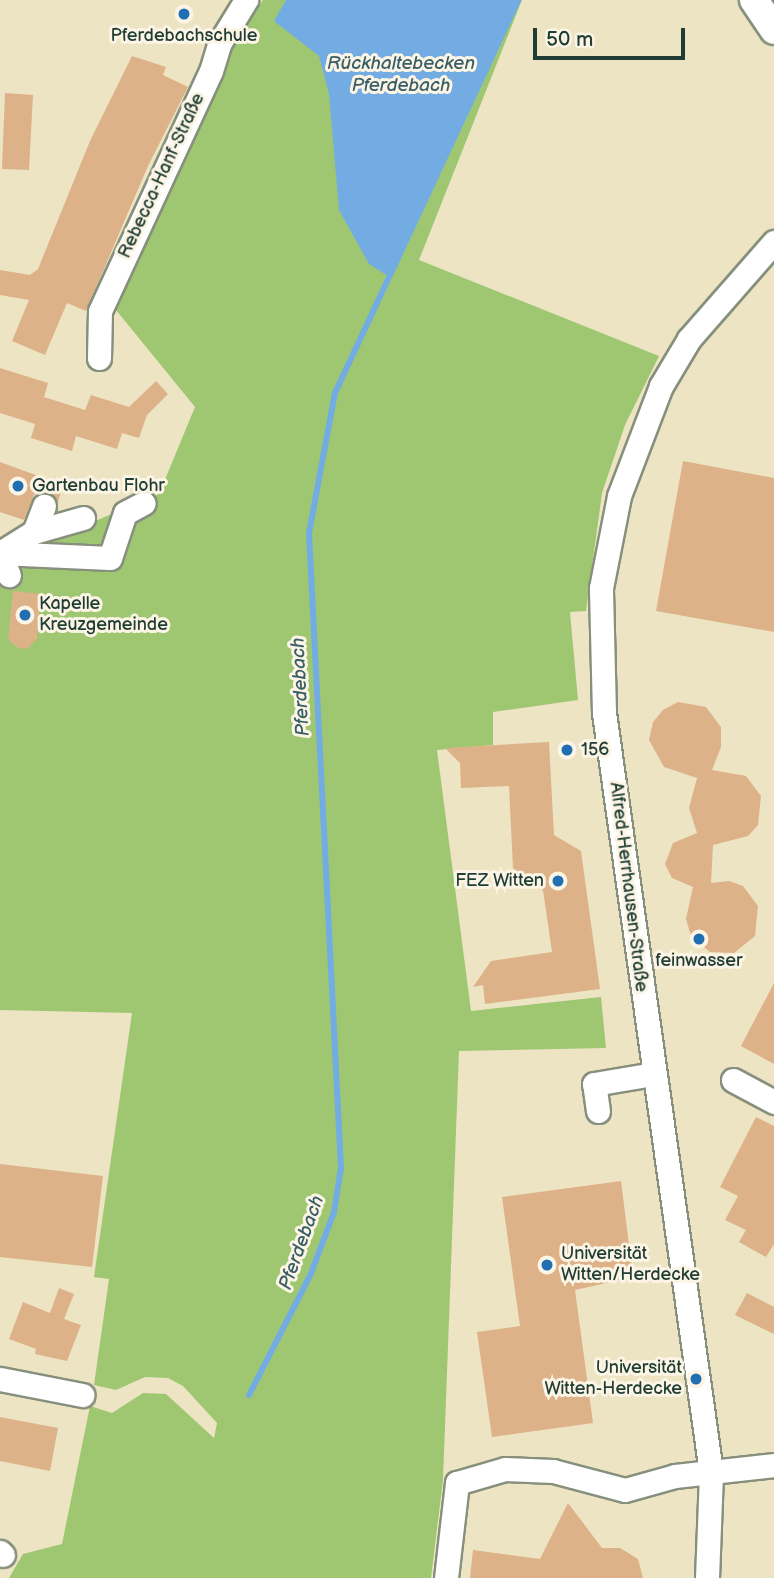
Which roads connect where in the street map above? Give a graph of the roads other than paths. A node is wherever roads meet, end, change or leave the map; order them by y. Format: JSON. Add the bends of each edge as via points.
{"nodes":[{"id":1,"x":246,"y":0,"type":"edge"},
{"id":2,"x":754,"y":0,"type":"edge"},
{"id":3,"x":774,"y":30,"type":"edge"},
{"id":4,"x":774,"y":242,"type":"edge"},
{"id":5,"x":99,"y":358,"type":"dead end"},
{"id":6,"x":144,"y":503,"type":"dead end"},
{"id":7,"x":44,"y":506,"type":"dead end"},
{"id":8,"x":83,"y":518,"type":"dead end"},
{"id":9,"x":34,"y":532,"type":"junction"},
{"id":10,"x":0,"y":553,"type":"edge"},
{"id":11,"x":9,"y":575,"type":"dead end"},
{"id":12,"x":653,"y":1074,"type":"junction"},
{"id":13,"x":733,"y":1080,"type":"dead end"},
{"id":14,"x":774,"y":1102,"type":"edge"},
{"id":15,"x":598,"y":1111,"type":"dead end"},
{"id":16,"x":0,"y":1379,"type":"edge"},
{"id":17,"x":82,"y":1395,"type":"dead end"},
{"id":18,"x":774,"y":1465,"type":"edge"},
{"id":19,"x":711,"y":1472,"type":"junction"},
{"id":20,"x":446,"y":1578,"type":"edge"},
{"id":21,"x":707,"y":1578,"type":"edge"}],
"edges":[{"from":1,"to":5,"type":"street","name":"Rebecca-Hanf-Straße","via":[[219,44],[100,311]]},
{"from":2,"to":3,"type":"main road"},
{"from":4,"to":12,"type":"street","name":"Alfred-Herrhausen-Straße","via":[[688,339],[661,386],[619,496],[601,588],[604,713]]},
{"from":6,"to":9,"type":"street","via":[[125,513],[110,558],[0,553]]},
{"from":7,"to":9,"type":"street"},
{"from":8,"to":9,"type":"street"},
{"from":10,"to":11,"type":"street"},
{"from":12,"to":15,"type":"street","via":[[594,1084]]},
{"from":12,"to":19,"type":"street","name":"Alfred-Herrhausen-Straße"},
{"from":13,"to":14,"type":"street"},
{"from":16,"to":17,"type":"street"},
{"from":18,"to":19,"type":"street"},
{"from":19,"to":20,"type":"street","via":[[625,1490],[541,1470],[505,1469],[457,1483]]},
{"from":19,"to":21,"type":"street","name":"Alfred-Herrhausen-Straße"}]}
